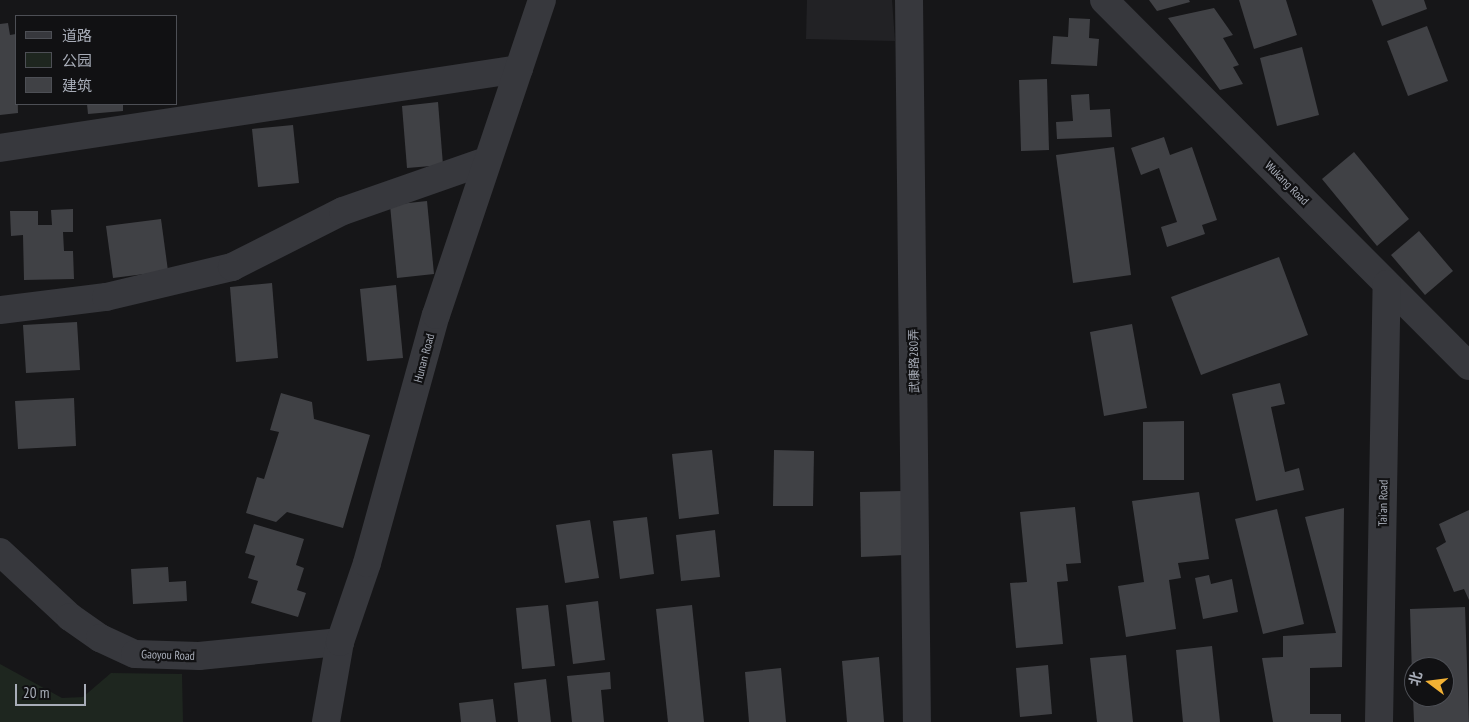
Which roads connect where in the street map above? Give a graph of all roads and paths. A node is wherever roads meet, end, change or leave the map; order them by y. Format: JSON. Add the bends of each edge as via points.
{"nodes":[{"id":1,"x":542,"y":0,"type":"edge"},
{"id":2,"x":909,"y":0,"type":"edge"},
{"id":3,"x":1104,"y":0,"type":"edge"},
{"id":4,"x":518,"y":70,"type":"junction"},
{"id":5,"x":0,"y":148,"type":"edge"},
{"id":6,"x":486,"y":160,"type":"junction"},
{"id":7,"x":1387,"y":284,"type":"junction"},
{"id":8,"x":0,"y":310,"type":"edge"},
{"id":9,"x":1469,"y":366,"type":"edge"},
{"id":10,"x":0,"y":552,"type":"edge"},
{"id":11,"x":340,"y":642,"type":"junction"},
{"id":12,"x":326,"y":722,"type":"edge"},
{"id":13,"x":917,"y":722,"type":"edge"},
{"id":14,"x":1379,"y":722,"type":"edge"}],
"edges":[{"from":1,"to":4,"type":"street","name":"Hunan Road"},
{"from":2,"to":13,"type":"street","name":"武康路280弄"},
{"from":3,"to":7,"type":"street","name":"Wukang Road"},
{"from":4,"to":5,"type":"street"},
{"from":4,"to":6,"type":"street","name":"Hunan Road"},
{"from":6,"to":8,"type":"street","via":[[343,211],[232,267],[106,297]]},
{"from":6,"to":11,"type":"street","name":"Hunan Road","via":[[436,315],[368,563]]},
{"from":7,"to":9,"type":"street","name":"Wukang Road"},
{"from":7,"to":14,"type":"street","name":"Tai'an Road"},
{"from":10,"to":11,"type":"street","name":"Gaoyou Road","via":[[70,617],[100,638],[134,654],[199,656]]},
{"from":11,"to":12,"type":"street","name":"Hunan Road"}]}
